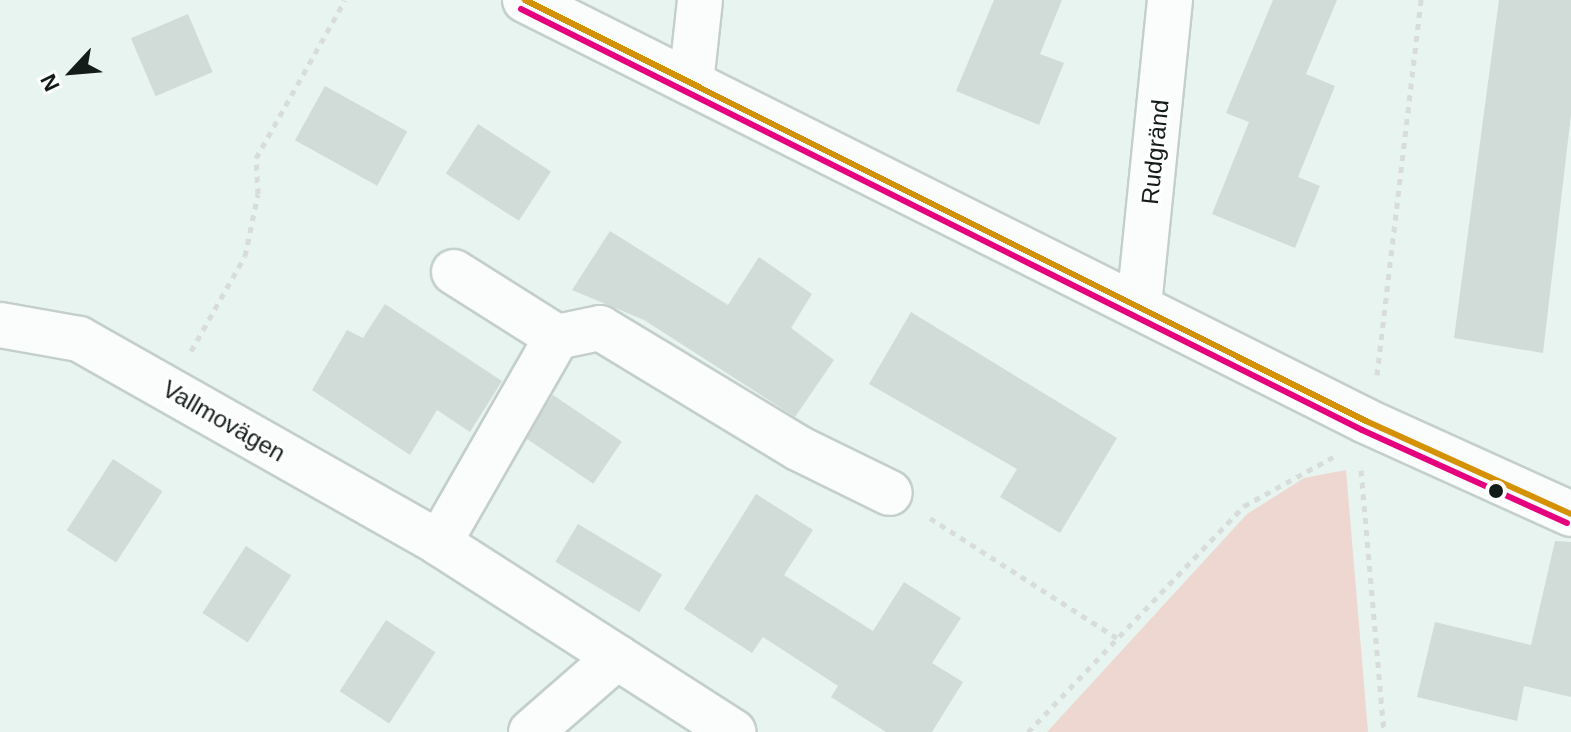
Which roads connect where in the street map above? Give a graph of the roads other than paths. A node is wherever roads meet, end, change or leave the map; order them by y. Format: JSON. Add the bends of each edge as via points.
{"nodes":[{"id":1,"x":525,"y":0,"type":"edge"},
{"id":2,"x":700,"y":0,"type":"edge"},
{"id":3,"x":1170,"y":0,"type":"edge"},
{"id":4,"x":691,"y":83,"type":"junction"},
{"id":5,"x":454,"y":272,"type":"dead end"},
{"id":6,"x":1139,"y":305,"type":"junction"},
{"id":7,"x":0,"y":325,"type":"edge"},
{"id":8,"x":557,"y":337,"type":"junction"},
{"id":9,"x":890,"y":493,"type":"road end"},
{"id":10,"x":1571,"y":514,"type":"edge"},
{"id":11,"x":439,"y":543,"type":"junction"},
{"id":12,"x":617,"y":657,"type":"junction"},
{"id":13,"x":531,"y":732,"type":"edge"},
{"id":14,"x":733,"y":732,"type":"edge"}],
"edges":[{"from":1,"to":4,"type":"street"},
{"from":2,"to":4,"type":"street"},
{"from":3,"to":6,"type":"street","name":"Rudgränd"},
{"from":4,"to":6,"type":"street"},
{"from":5,"to":8,"type":"street"},
{"from":6,"to":10,"type":"street","via":[[1362,434]]},
{"from":7,"to":11,"type":"street","name":"Vallmovägen","via":[[79,339]]},
{"from":8,"to":9,"type":"street","via":[[600,328],[798,448]]},
{"from":8,"to":11,"type":"street"},
{"from":11,"to":12,"type":"street","name":"Vallmovägen"},
{"from":12,"to":13,"type":"street"},
{"from":12,"to":14,"type":"street","name":"Vallmovägen"}]}
